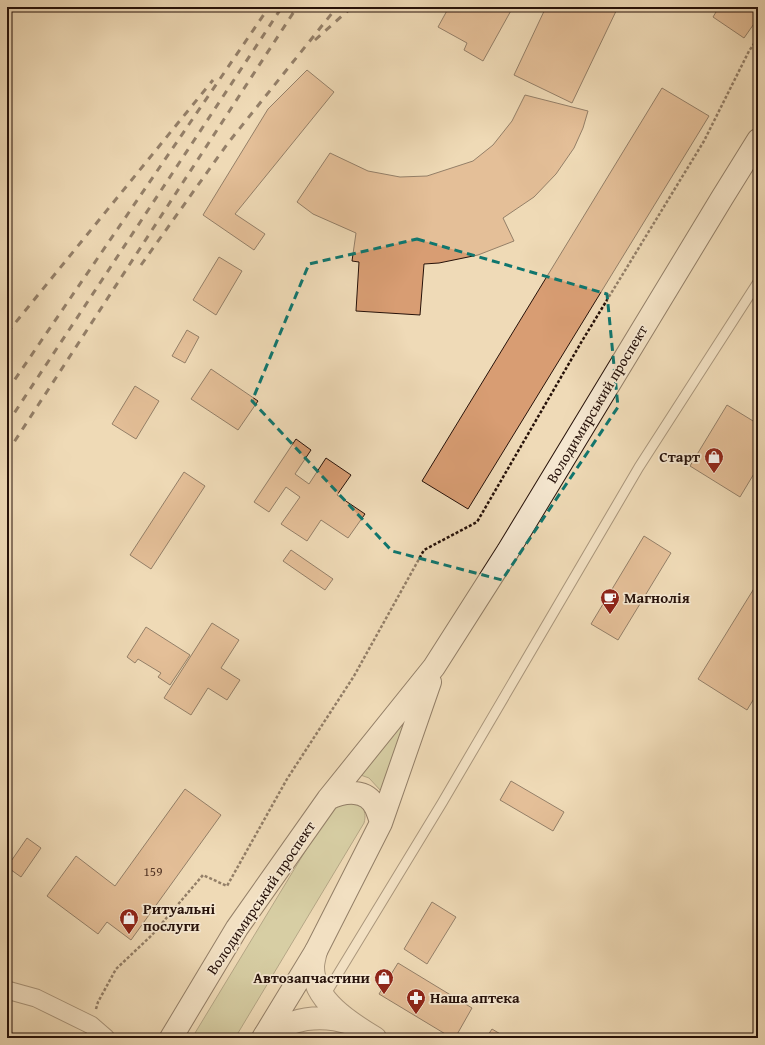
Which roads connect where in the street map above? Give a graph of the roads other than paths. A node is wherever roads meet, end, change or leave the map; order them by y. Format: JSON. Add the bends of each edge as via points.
{"nodes":[{"id":1,"x":758,"y":140,"type":"edge"},
{"id":2,"x":758,"y":282,"type":"edge"},
{"id":3,"x":434,"y":667,"type":"junction"},
{"id":4,"x":328,"y":799,"type":"junction"},
{"id":5,"x":381,"y":823,"type":"junction"},
{"id":6,"x":316,"y":952,"type":"junction"},
{"id":7,"x":7,"y":990,"type":"edge"},
{"id":8,"x":324,"y":997,"type":"junction"},
{"id":9,"x":309,"y":1018,"type":"junction"},
{"id":10,"x":350,"y":1023,"type":"junction"},
{"id":11,"x":264,"y":1036,"type":"edge"},
{"id":12,"x":106,"y":1038,"type":"edge"},
{"id":13,"x":171,"y":1038,"type":"edge"},
{"id":14,"x":375,"y":1038,"type":"edge"}],
"edges":[{"from":1,"to":3,"type":"main road","name":"Володимирський проспект","via":[[508,551]]},
{"from":2,"to":8,"type":"lane","via":[[639,467],[442,803]]},
{"from":3,"to":4,"type":"main road","name":"Володимирський проспект"},
{"from":3,"to":5,"type":"main road","name":"Володимирський проспект"},
{"from":4,"to":5,"type":"main road","via":[[338,794],[356,792],[367,797],[376,807]]},
{"from":4,"to":13,"type":"main road","name":"Володимирський проспект","via":[[237,928]]},
{"from":5,"to":6,"type":"main road","name":"Володимирський проспект"},
{"from":6,"to":8,"type":"main road","via":[[313,967],[316,984]]},
{"from":6,"to":11,"type":"main road","name":"Володимирський проспект"},
{"from":7,"to":12,"type":"street","via":[[36,998],[91,1025]]},
{"from":8,"to":9,"type":"main road"},
{"from":8,"to":10,"type":"main road"},
{"from":9,"to":10,"type":"main road","via":[[336,1019]]},
{"from":9,"to":11,"type":"main road","via":[[292,1022]]},
{"from":10,"to":14,"type":"main road"}]}
